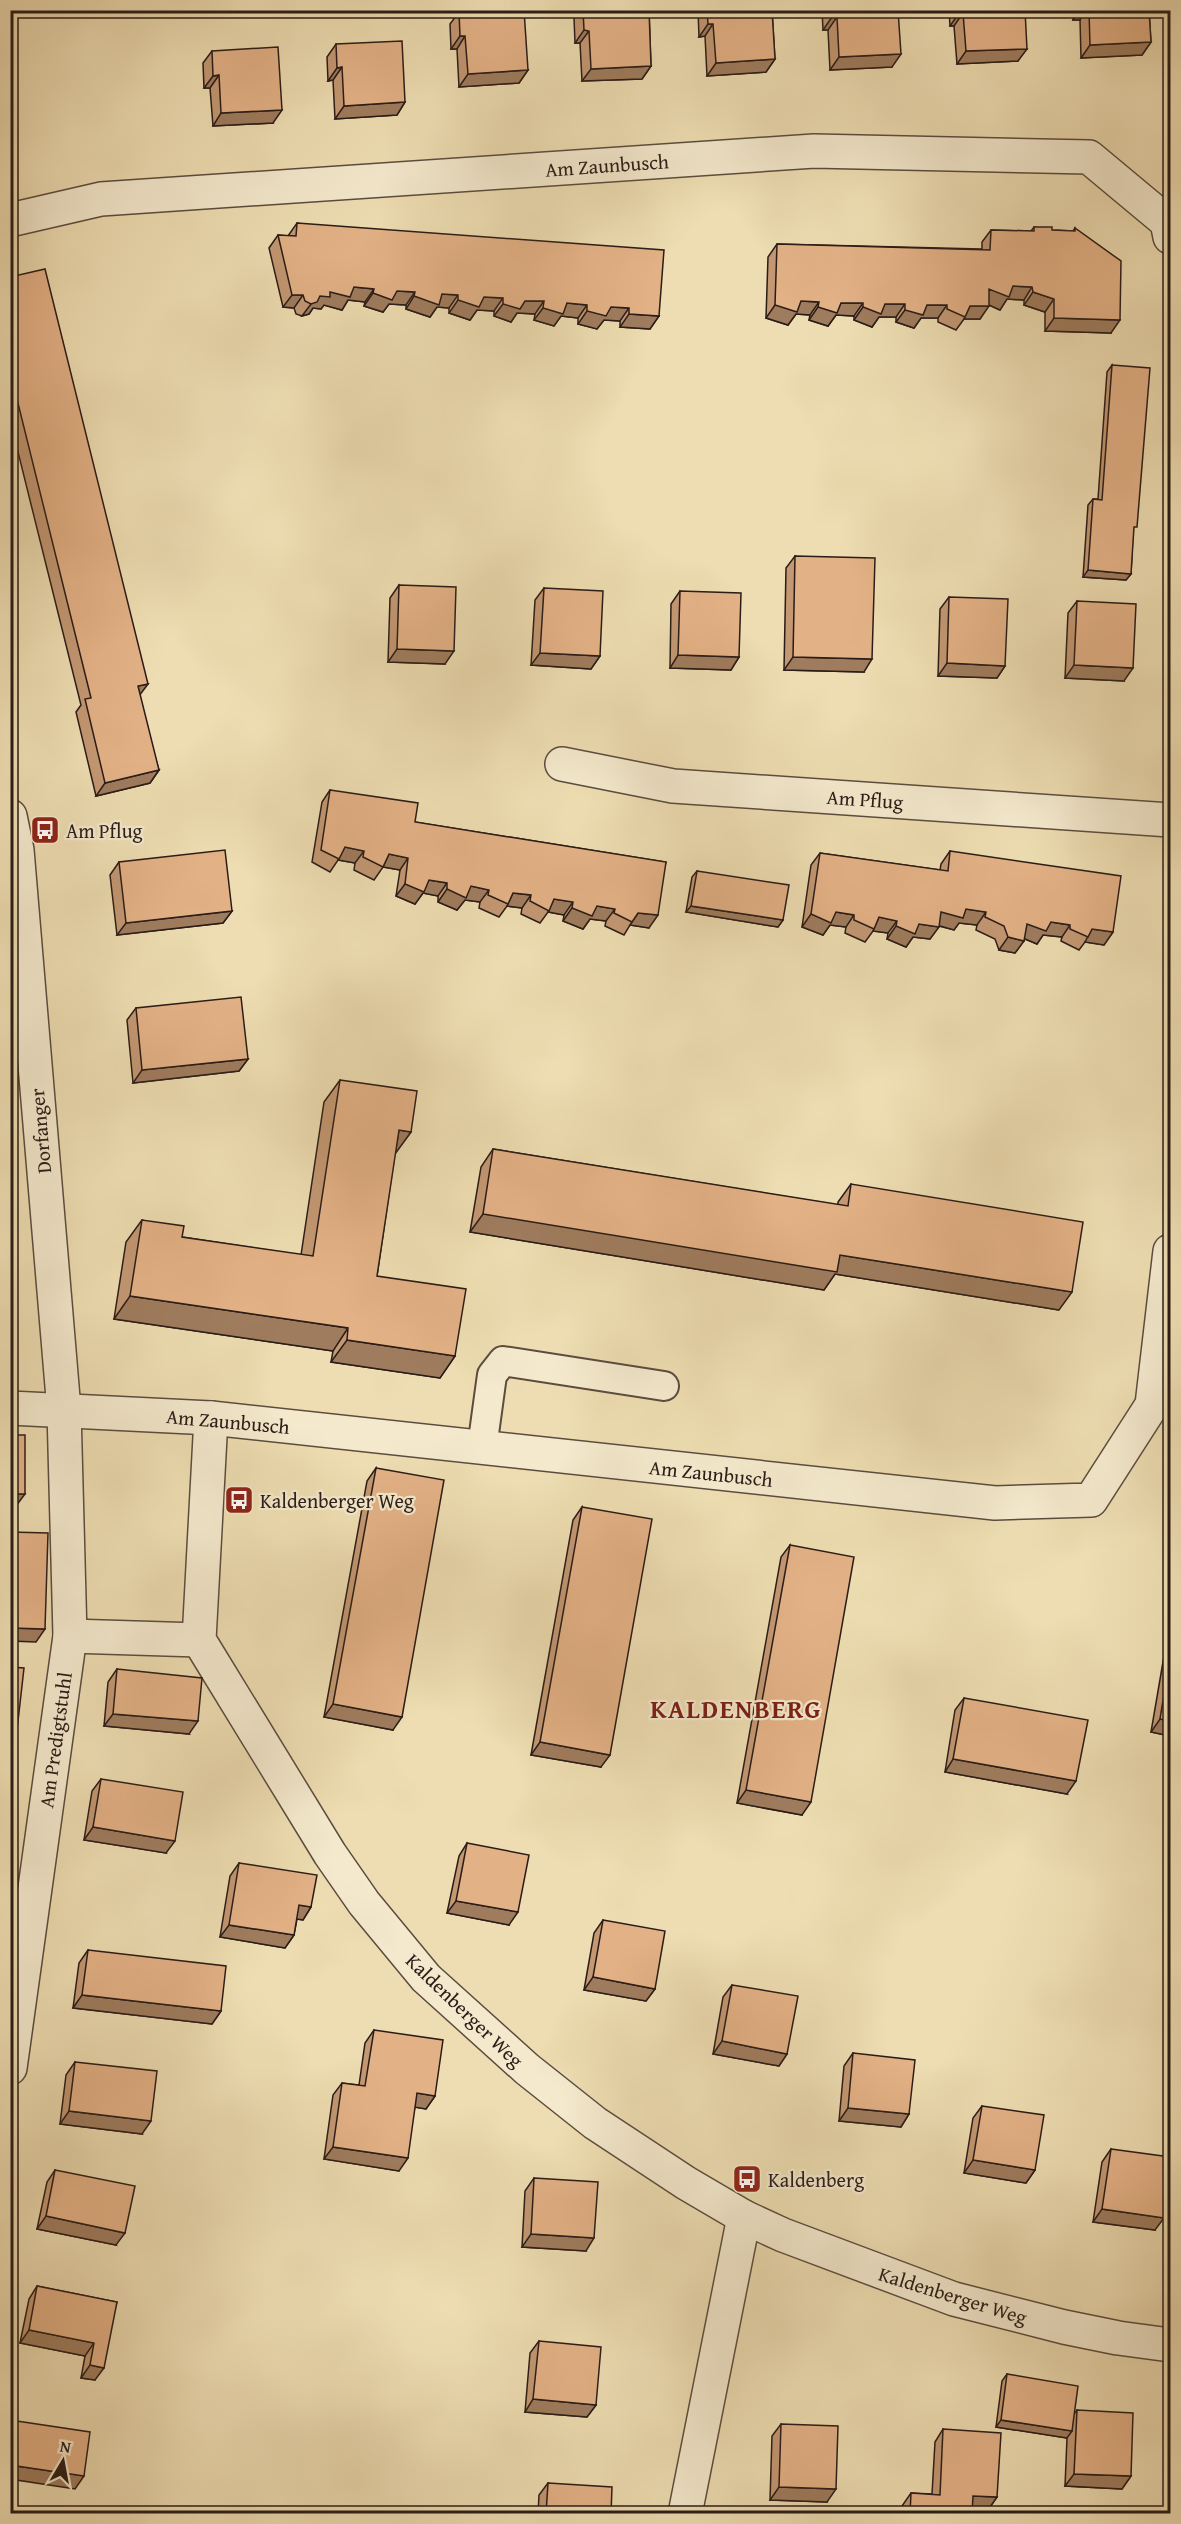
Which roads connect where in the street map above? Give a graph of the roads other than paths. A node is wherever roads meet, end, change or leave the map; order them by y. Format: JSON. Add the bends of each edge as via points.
{"nodes":[{"id":1,"x":10,"y":220,"type":"edge"},
{"id":2,"x":1170,"y":237,"type":"edge"},
{"id":3,"x":562,"y":764,"type":"dead end"},
{"id":4,"x":10,"y":816,"type":"edge"},
{"id":5,"x":1170,"y":820,"type":"edge"},
{"id":6,"x":1170,"y":1251,"type":"edge"},
{"id":7,"x":664,"y":1386,"type":"dead end"},
{"id":8,"x":10,"y":1408,"type":"edge"},
{"id":9,"x":64,"y":1410,"type":"junction"},
{"id":10,"x":212,"y":1418,"type":"junction"},
{"id":11,"x":482,"y":1448,"type":"junction"},
{"id":12,"x":69,"y":1636,"type":"junction"},
{"id":13,"x":199,"y":1640,"type":"junction"},
{"id":14,"x":11,"y":2063,"type":"edge"},
{"id":15,"x":744,"y":2217,"type":"junction"},
{"id":16,"x":1170,"y":2345,"type":"edge"},
{"id":17,"x":685,"y":2514,"type":"edge"}],
"edges":[{"from":1,"to":2,"type":"street","name":"Am Zaunbusch","via":[[101,199],[814,151],[1089,157],[1167,222]]},
{"from":3,"to":5,"type":"street","name":"Am Pflug","via":[[673,786]]},
{"from":4,"to":9,"type":"street","name":"Dorfanger"},
{"from":6,"to":11,"type":"street","name":"Am Zaunbusch","via":[[1152,1404],[1091,1500],[995,1503]]},
{"from":7,"to":11,"type":"lane","via":[[503,1361],[492,1375]]},
{"from":8,"to":9,"type":"street","name":"Am Zaunbusch"},
{"from":9,"to":10,"type":"street","name":"Am Zaunbusch"},
{"from":9,"to":12,"type":"street","name":"Am Predigtstuhl"},
{"from":10,"to":11,"type":"street","name":"Am Zaunbusch"},
{"from":10,"to":13,"type":"street"},
{"from":12,"to":13,"type":"street"},
{"from":12,"to":14,"type":"street","name":"Am Predigtstuhl"},
{"from":13,"to":15,"type":"street","name":"Kaldenberger Weg","via":[[330,1854],[364,1903],[426,1978],[527,2069],[595,2123]]},
{"from":15,"to":16,"type":"street","name":"Kaldenberger Weg","via":[[954,2299],[1064,2327]]},
{"from":15,"to":17,"type":"street"}]}
